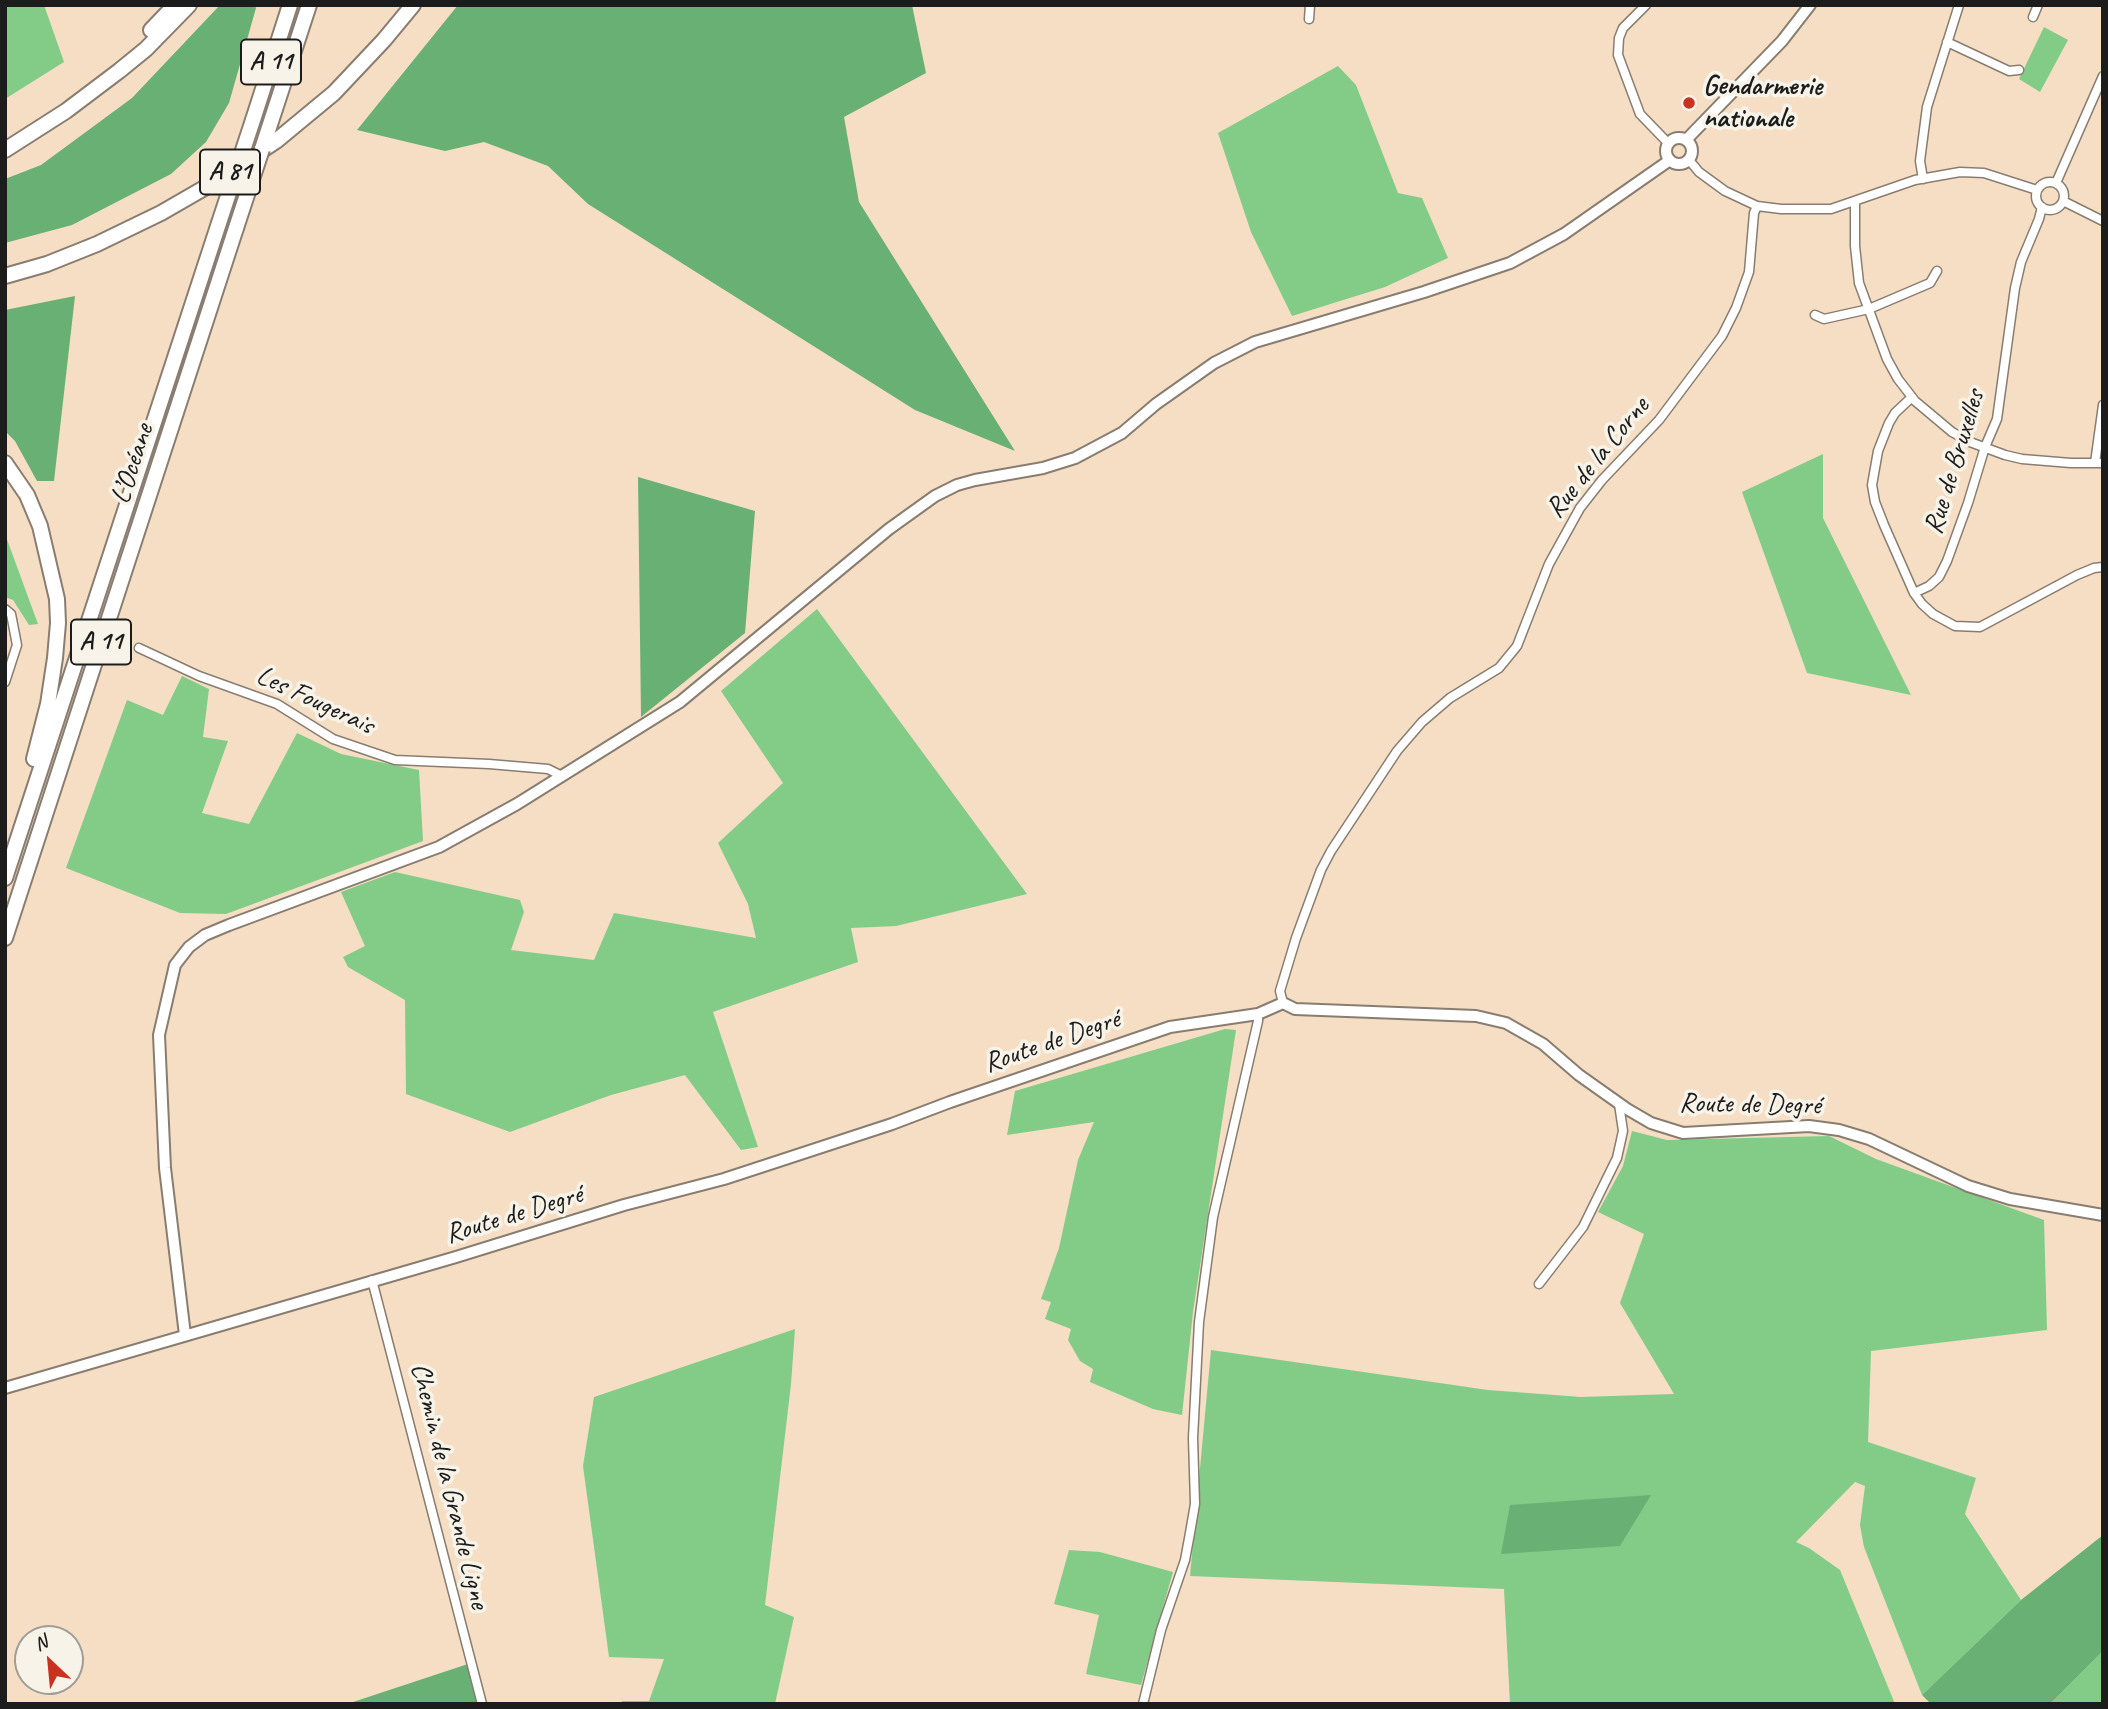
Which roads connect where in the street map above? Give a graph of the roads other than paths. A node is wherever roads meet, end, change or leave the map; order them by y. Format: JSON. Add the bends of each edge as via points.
{"nodes":[{"id":1,"x":175,"y":5,"type":"edge"},
{"id":2,"x":189,"y":5,"type":"edge"},
{"id":3,"x":290,"y":5,"type":"edge"},
{"id":4,"x":309,"y":5,"type":"edge"},
{"id":5,"x":317,"y":5,"type":"edge"},
{"id":6,"x":413,"y":5,"type":"edge"},
{"id":7,"x":1310,"y":5,"type":"edge"},
{"id":8,"x":1646,"y":5,"type":"edge"},
{"id":9,"x":1810,"y":5,"type":"edge"},
{"id":10,"x":1959,"y":5,"type":"edge"},
{"id":11,"x":2038,"y":5,"type":"edge"},
{"id":12,"x":2033,"y":17,"type":"dead end"},
{"id":13,"x":1309,"y":19,"type":"dead end"},
{"id":14,"x":303,"y":21,"type":"junction"},
{"id":15,"x":1947,"y":42,"type":"junction"},
{"id":16,"x":2019,"y":70,"type":"dead end"},
{"id":17,"x":2103,"y":76,"type":"edge"},
{"id":18,"x":92,"y":91,"type":"junction"},
{"id":19,"x":1686,"y":140,"type":"junction"},
{"id":20,"x":1669,"y":144,"type":"junction"},
{"id":21,"x":5,"y":150,"type":"edge"},
{"id":22,"x":1670,"y":160,"type":"junction"},
{"id":23,"x":1689,"y":160,"type":"junction"},
{"id":24,"x":1923,"y":179,"type":"junction"},
{"id":25,"x":2056,"y":183,"type":"junction"},
{"id":26,"x":2037,"y":190,"type":"junction"},
{"id":27,"x":2063,"y":201,"type":"junction"},
{"id":28,"x":1855,"y":202,"type":"junction"},
{"id":29,"x":1757,"y":206,"type":"junction"},
{"id":30,"x":2042,"y":207,"type":"junction"},
{"id":31,"x":2103,"y":221,"type":"edge"},
{"id":32,"x":1937,"y":271,"type":"dead end"},
{"id":33,"x":5,"y":276,"type":"edge"},
{"id":34,"x":1869,"y":309,"type":"junction"},
{"id":35,"x":1815,"y":315,"type":"dead end"},
{"id":36,"x":1912,"y":397,"type":"junction"},
{"id":37,"x":2103,"y":405,"type":"edge"},
{"id":38,"x":1985,"y":447,"type":"junction"},
{"id":39,"x":5,"y":463,"type":"edge"},
{"id":40,"x":2099,"y":463,"type":"edge"},
{"id":41,"x":2103,"y":567,"type":"edge"},
{"id":42,"x":1914,"y":593,"type":"junction"},
{"id":43,"x":5,"y":609,"type":"edge"},
{"id":44,"x":139,"y":648,"type":"dead end"},
{"id":45,"x":5,"y":682,"type":"edge"},
{"id":46,"x":562,"y":776,"type":"junction"},
{"id":47,"x":35,"y":785,"type":"junction"},
{"id":48,"x":5,"y":878,"type":"edge"},
{"id":49,"x":5,"y":938,"type":"edge"},
{"id":50,"x":1283,"y":1003,"type":"junction"},
{"id":51,"x":1258,"y":1014,"type":"junction"},
{"id":52,"x":1619,"y":1104,"type":"junction"},
{"id":53,"x":2103,"y":1215,"type":"edge"},
{"id":54,"x":372,"y":1280,"type":"junction"},
{"id":55,"x":1538,"y":1284,"type":"dead end"},
{"id":56,"x":185,"y":1335,"type":"junction"},
{"id":57,"x":5,"y":1388,"type":"edge"},
{"id":58,"x":482,"y":1704,"type":"edge"},
{"id":59,"x":1143,"y":1704,"type":"edge"}],
"edges":[{"from":1,"to":18,"type":"highway","via":[[109,68]]},
{"from":2,"to":18,"type":"highway","via":[[146,48]]},
{"from":3,"to":47,"type":"highway","name":"L’Océane","number":"A 11","bridge":true},
{"from":4,"to":14,"type":"highway","name":"L’Océane","number":"A 11"},
{"from":5,"to":14,"type":"highway"},
{"from":6,"to":33,"type":"highway","number":"A 81","via":[[334,93],[276,141],[213,183],[97,244]]},
{"from":7,"to":13,"type":"street"},
{"from":8,"to":20,"type":"street","via":[[1621,33],[1618,55],[1640,114]]},
{"from":9,"to":19,"type":"street","via":[[1782,41]]},
{"from":10,"to":15,"type":"street"},
{"from":11,"to":12,"type":"street"},
{"from":14,"to":49,"type":"highway","name":"L’Océane","number":"A 11","bridge":true},
{"from":15,"to":16,"type":"street","via":[[2000,68]]},
{"from":15,"to":24,"type":"street","via":[[1927,107],[1920,161]]},
{"from":17,"to":25,"type":"street"},
{"from":18,"to":21,"type":"highway"},
{"from":19,"to":20,"type":"street"},
{"from":19,"to":23,"type":"street","via":[[1692,150]]},
{"from":20,"to":22,"type":"street"},
{"from":22,"to":23,"type":"street","via":[[1679,164]]},
{"from":22,"to":46,"type":"street","via":[[1564,234],[1510,263],[1255,342],[1214,363],[1122,433],[1075,458],[975,480],[935,495],[680,702]]},
{"from":23,"to":29,"type":"street","via":[[1725,191]]},
{"from":24,"to":26,"type":"street","via":[[1984,173]]},
{"from":24,"to":28,"type":"street"},
{"from":25,"to":26,"type":"street","via":[[2045,183]]},
{"from":25,"to":27,"type":"street"},
{"from":26,"to":30,"type":"street","via":[[2036,200]]},
{"from":27,"to":30,"type":"street","via":[[2055,209]]},
{"from":27,"to":31,"type":"street"},
{"from":28,"to":29,"type":"street","via":[[1822,210]]},
{"from":28,"to":34,"type":"street","via":[[1859,283]]},
{"from":29,"to":50,"type":"street","name":"Rue de la Corne","via":[[1749,272],[1722,336],[1659,420],[1580,508],[1549,564],[1517,646],[1499,668],[1450,698],[1422,722],[1397,751],[1331,851],[1296,938],[1280,991]]},
{"from":30,"to":38,"type":"street","name":"Rue de Bruxelles","via":[[2021,262],[1997,419]]},
{"from":32,"to":34,"type":"street","via":[[1930,283]]},
{"from":34,"to":35,"type":"street","via":[[1824,319]]},
{"from":34,"to":36,"type":"street","via":[[1887,359]]},
{"from":36,"to":38,"type":"street","via":[[1943,425]]},
{"from":36,"to":42,"type":"street","via":[[1889,423],[1872,485]]},
{"from":37,"to":40,"type":"street"},
{"from":38,"to":40,"type":"street","via":[[2022,459]]},
{"from":38,"to":42,"type":"street","name":"Rue de Bruxelles","via":[[1947,561],[1939,577]]},
{"from":39,"to":47,"type":"highway","via":[[27,495],[40,526],[57,599],[55,658],[34,757]]},
{"from":41,"to":42,"type":"street","via":[[2077,575],[1980,627],[1955,626],[1933,614]]},
{"from":43,"to":45,"type":"street","via":[[11,614],[16,645]]},
{"from":44,"to":46,"type":"street","name":"Les Fougerais","via":[[199,676],[278,704],[333,738],[395,760],[548,769]]},
{"from":46,"to":56,"type":"street","via":[[439,847],[229,925],[205,936],[181,956],[172,975],[159,1035],[165,1168]]},
{"from":47,"to":48,"type":"highway","name":"L’Océane","number":"A 11"},
{"from":50,"to":51,"type":"street","name":"Route de Degré"},
{"from":50,"to":52,"type":"street","name":"Route de Degré","via":[[1295,1009],[1476,1016],[1506,1023],[1543,1044]]},
{"from":51,"to":54,"type":"street","name":"Route de Degré","via":[[1170,1027],[724,1180]]},
{"from":51,"to":59,"type":"street","via":[[1213,1217],[1199,1322],[1195,1504],[1185,1560]]},
{"from":52,"to":53,"type":"street","name":"Route de Degré","via":[[1651,1123],[1683,1133],[1809,1126],[1839,1130],[1869,1139],[1968,1186],[2010,1199]]},
{"from":52,"to":55,"type":"street","via":[[1623,1130],[1617,1158],[1583,1227]]},
{"from":54,"to":56,"type":"street","name":"Route de Degré"},
{"from":54,"to":58,"type":"street","name":"Chemin de la Grande Ligne"},
{"from":56,"to":57,"type":"street","name":"Route de Degré"}]}
